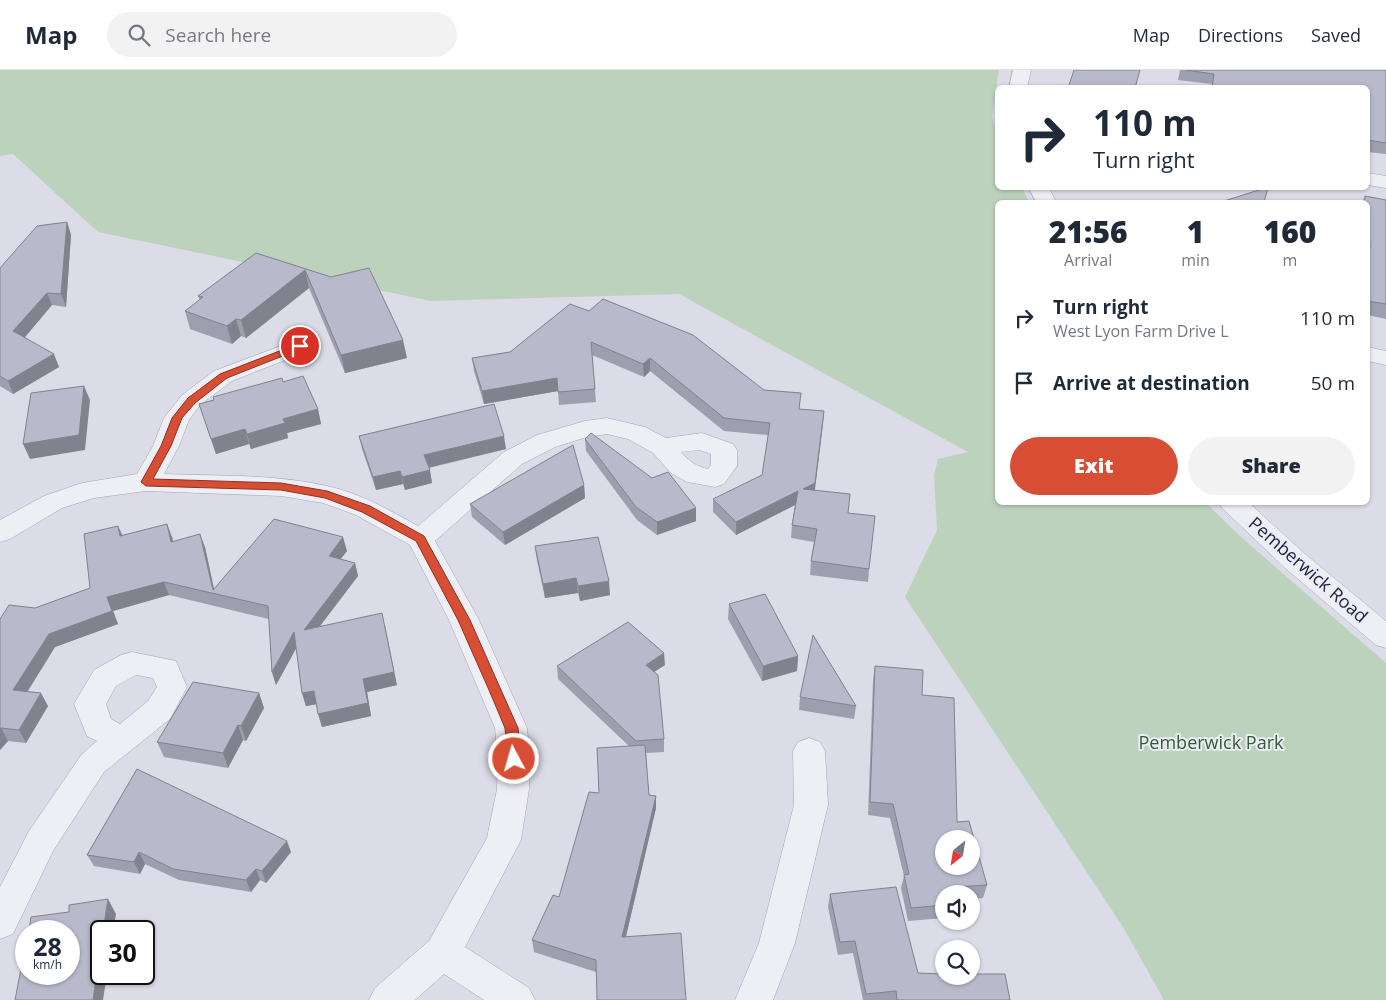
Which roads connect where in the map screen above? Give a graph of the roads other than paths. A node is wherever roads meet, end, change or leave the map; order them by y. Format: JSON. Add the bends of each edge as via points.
{"nodes":[{"id":1,"x":1022,"y":70,"type":"edge"},
{"id":2,"x":1019,"y":85,"type":"edge"},
{"id":3,"x":1370,"y":179,"type":"edge"},
{"id":4,"x":1386,"y":182,"type":"edge"},
{"id":5,"x":300,"y":346,"type":"dead end"},
{"id":6,"x":1370,"y":354,"type":"edge"},
{"id":7,"x":1386,"y":358,"type":"edge"},
{"id":8,"x":662,"y":447,"type":"dead end"},
{"id":9,"x":146,"y":482,"type":"junction"},
{"id":10,"x":1234,"y":505,"type":"edge"},
{"id":11,"x":0,"y":532,"type":"edge"},
{"id":12,"x":420,"y":539,"type":"junction"},
{"id":13,"x":1386,"y":636,"type":"edge"},
{"id":14,"x":122,"y":740,"type":"dead end"},
{"id":15,"x":809,"y":750,"type":"dead end"},
{"id":16,"x":0,"y":923,"type":"edge"},
{"id":17,"x":442,"y":953,"type":"junction"},
{"id":18,"x":388,"y":1000,"type":"edge"},
{"id":19,"x":516,"y":1000,"type":"edge"},
{"id":20,"x":754,"y":1000,"type":"edge"}],
"edges":[{"from":1,"to":2,"type":"street"},
{"from":3,"to":4,"type":"street"},
{"from":5,"to":9,"type":"street","via":[[223,376],[191,400],[177,418]]},
{"from":6,"to":7,"type":"street"},
{"from":8,"to":12,"type":"street","via":[[636,433],[607,426],[546,440],[513,458]]},
{"from":9,"to":11,"type":"street","via":[[91,489],[53,502]]},
{"from":9,"to":12,"type":"street","via":[[281,487],[327,495],[366,509]]},
{"from":10,"to":13,"type":"street","name":"Pemberwick Road","via":[[1295,561]]},
{"from":12,"to":17,"type":"street","via":[[464,620],[495,690],[511,728],[514,759],[513,789],[504,840]]},
{"from":14,"to":16,"type":"street","via":[[93,763],[41,841]]},
{"from":15,"to":20,"type":"street","via":[[811,805],[777,943]]},
{"from":17,"to":18,"type":"street"},
{"from":17,"to":19,"type":"street"}]}
